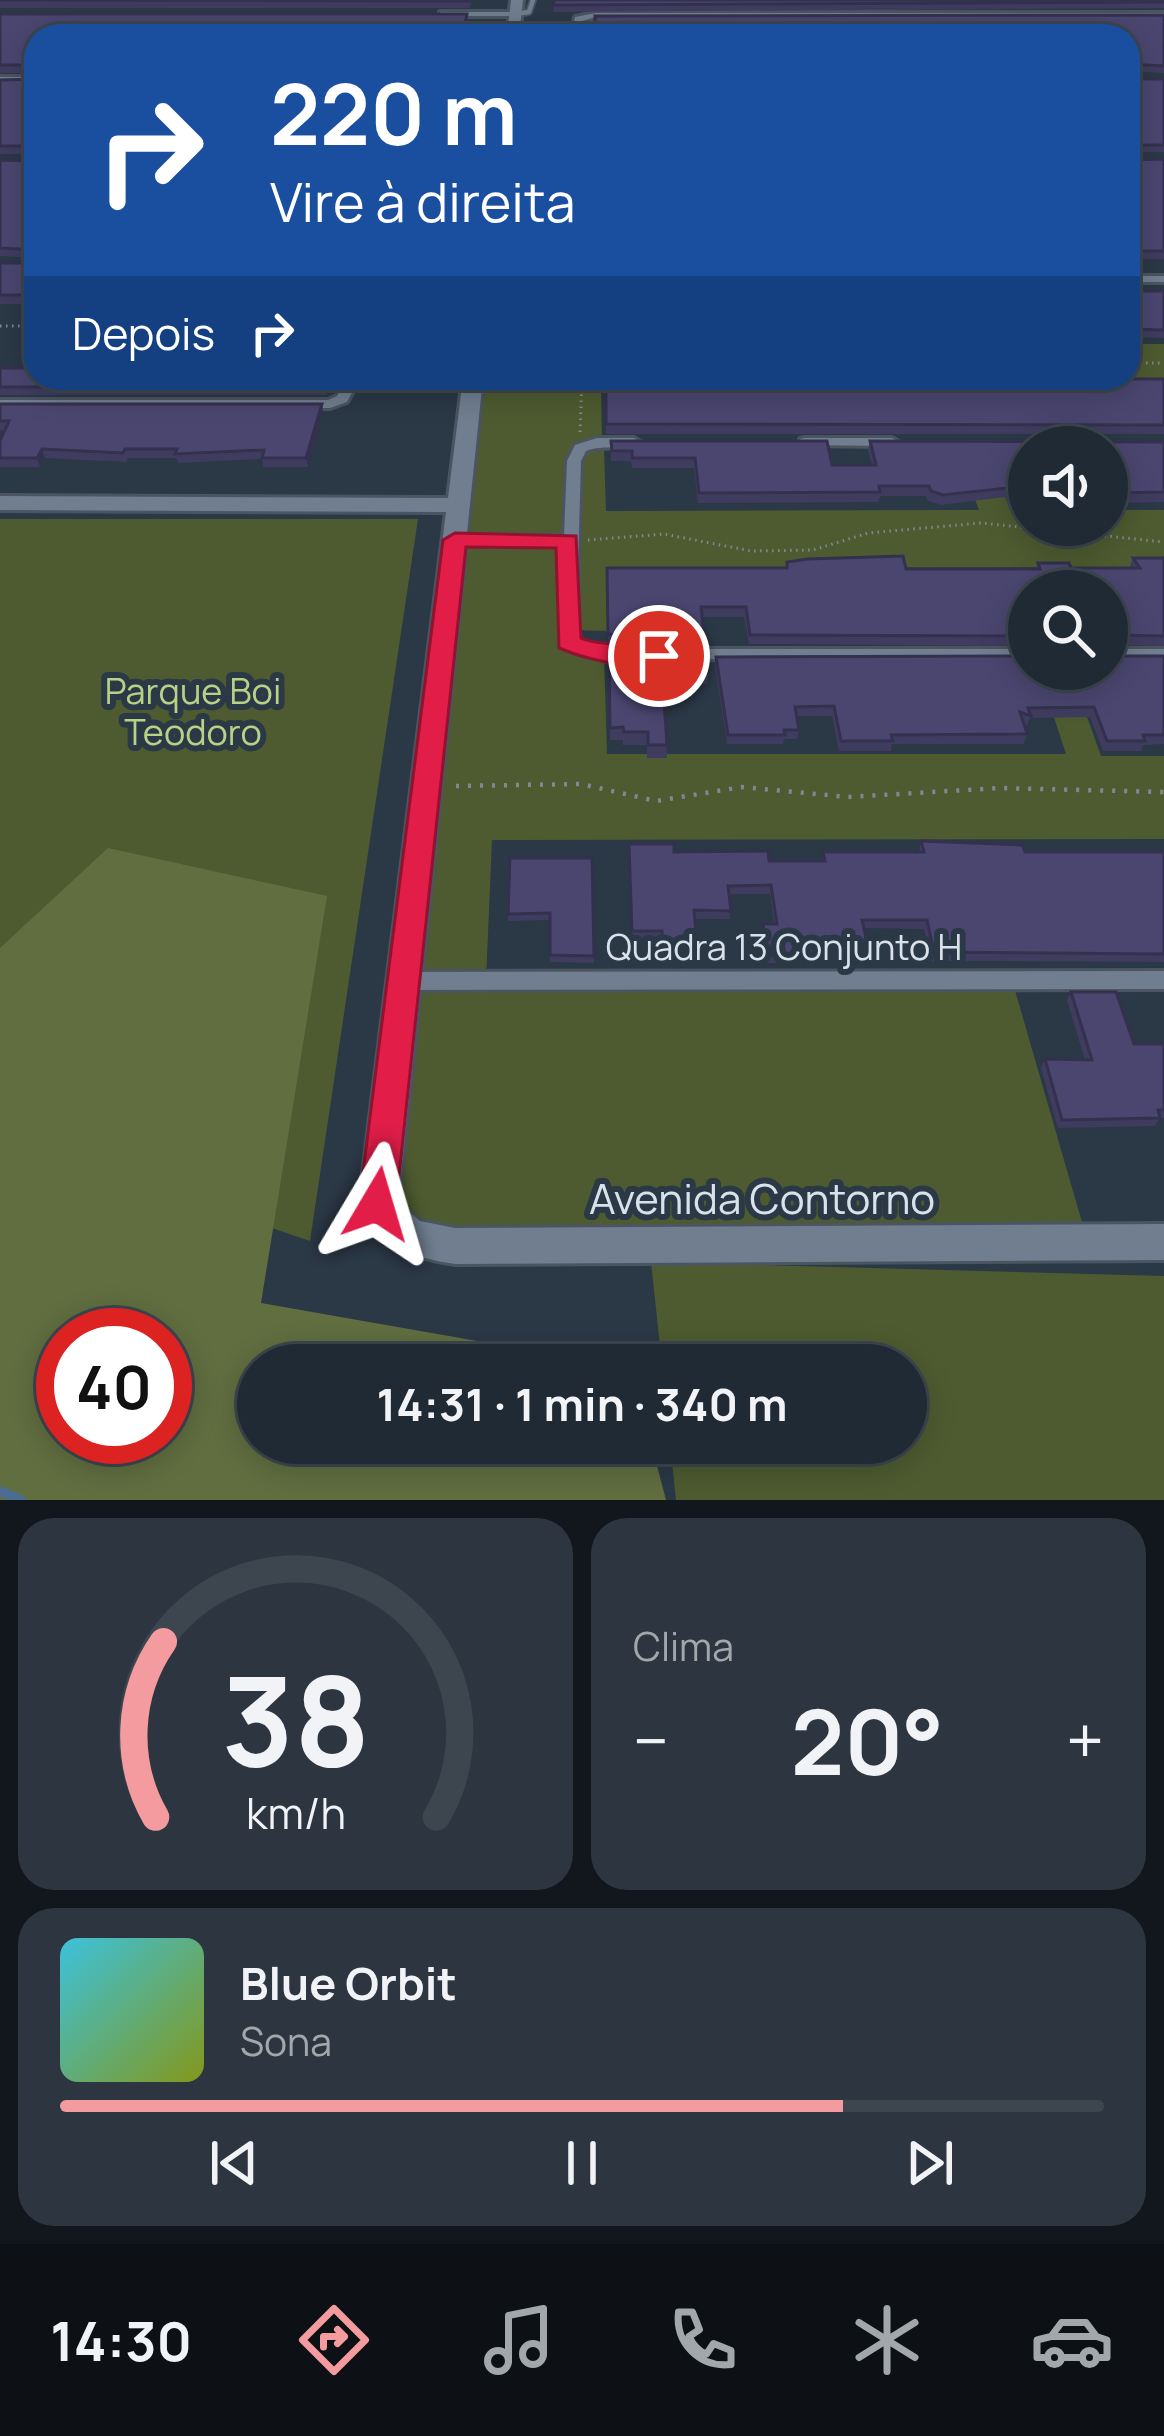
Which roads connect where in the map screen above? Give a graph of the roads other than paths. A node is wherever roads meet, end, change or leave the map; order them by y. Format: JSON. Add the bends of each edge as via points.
{"nodes":[{"id":1,"x":533,"y":0,"type":"edge"},
{"id":2,"x":517,"y":7,"type":"edge"},
{"id":3,"x":429,"y":14,"type":"edge"},
{"id":4,"x":1164,"y":14,"type":"edge"},
{"id":5,"x":577,"y":24,"type":"edge"},
{"id":6,"x":347,"y":390,"type":"edge"},
{"id":7,"x":472,"y":390,"type":"edge"},
{"id":8,"x":0,"y":404,"type":"edge"},
{"id":9,"x":649,"y":442,"type":"edge"},
{"id":10,"x":789,"y":442,"type":"edge"},
{"id":11,"x":906,"y":442,"type":"edge"},
{"id":12,"x":0,"y":503,"type":"edge"},
{"id":13,"x":459,"y":505,"type":"junction"},
{"id":14,"x":455,"y":540,"type":"junction"},
{"id":15,"x":568,"y":541,"type":"junction"},
{"id":16,"x":1008,"y":656,"type":"edge"},
{"id":17,"x":1128,"y":656,"type":"edge"},
{"id":18,"x":1164,"y":656,"type":"edge"},
{"id":19,"x":1164,"y":980,"type":"edge"},
{"id":20,"x":403,"y":981,"type":"junction"},
{"id":21,"x":1164,"y":1242,"type":"edge"}],
"edges":[{"from":1,"to":2,"type":"lane","via":[[529,12]]},
{"from":2,"to":3,"type":"street"},
{"from":4,"to":5,"type":"street","via":[[596,15]]},
{"from":6,"to":8,"type":"street","via":[[330,404]]},
{"from":7,"to":13,"type":"street"},
{"from":9,"to":15,"type":"street","via":[[580,448]]},
{"from":10,"to":11,"type":"street"},
{"from":12,"to":13,"type":"street"},
{"from":13,"to":14,"type":"street"},
{"from":14,"to":15,"type":"street"},
{"from":14,"to":20,"type":"street"},
{"from":15,"to":16,"type":"street","via":[[568,642],[585,652]]},
{"from":17,"to":18,"type":"street"},
{"from":19,"to":20,"type":"street","name":"Quadra 13 Conjunto H"},
{"from":20,"to":21,"type":"street","name":"Avenida Contorno","via":[[377,1204],[390,1225],[418,1241]]}]}
